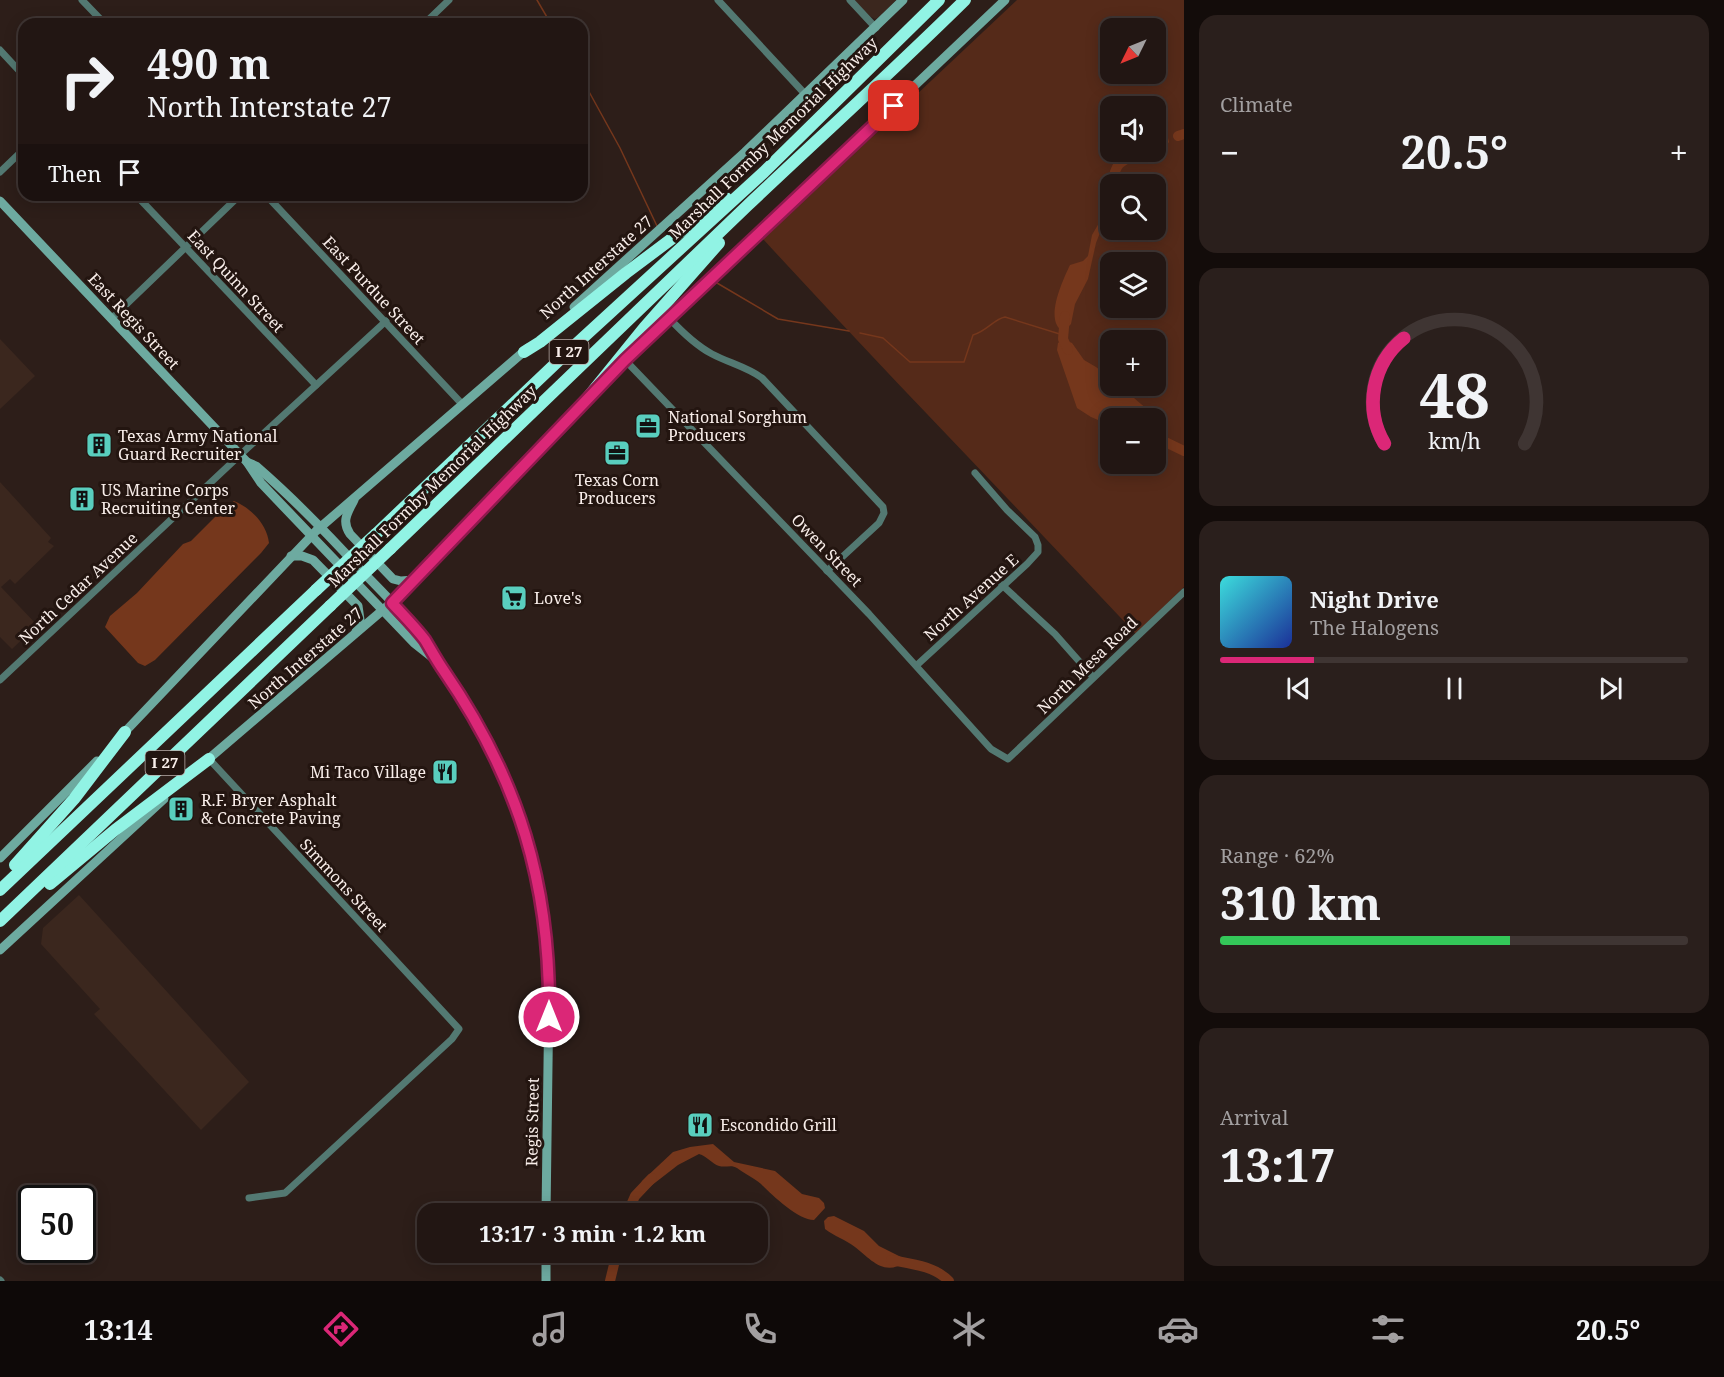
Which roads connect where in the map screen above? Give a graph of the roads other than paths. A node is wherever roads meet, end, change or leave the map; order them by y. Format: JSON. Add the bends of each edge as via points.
{"nodes":[{"id":1,"x":82,"y":0,"type":"edge"},
{"id":2,"x":449,"y":0,"type":"edge"},
{"id":3,"x":718,"y":0,"type":"edge"},
{"id":4,"x":850,"y":0,"type":"edge"},
{"id":5,"x":903,"y":0,"type":"edge"},
{"id":6,"x":939,"y":0,"type":"edge"},
{"id":7,"x":965,"y":0,"type":"edge"},
{"id":8,"x":1005,"y":0,"type":"edge"},
{"id":9,"x":99,"y":18,"type":"edge"},
{"id":10,"x":430,"y":18,"type":"edge"},
{"id":11,"x":876,"y":27,"type":"junction"},
{"id":12,"x":0,"y":50,"type":"edge"},
{"id":13,"x":18,"y":70,"type":"edge"},
{"id":14,"x":805,"y":94,"type":"junction"},
{"id":15,"x":837,"y":124,"type":"junction"},
{"id":16,"x":18,"y":155,"type":"edge"},
{"id":17,"x":0,"y":172,"type":"edge"},
{"id":18,"x":764,"y":172,"type":"junction"},
{"id":19,"x":0,"y":201,"type":"edge"},
{"id":20,"x":142,"y":201,"type":"edge"},
{"id":21,"x":234,"y":201,"type":"edge"},
{"id":22,"x":272,"y":201,"type":"edge"},
{"id":23,"x":186,"y":248,"type":"junction"},
{"id":24,"x":669,"y":318,"type":"junction"},
{"id":25,"x":111,"y":319,"type":"junction"},
{"id":26,"x":386,"y":321,"type":"junction"},
{"id":27,"x":524,"y":352,"type":"junction"},
{"id":28,"x":625,"y":360,"type":"junction"},
{"id":29,"x":316,"y":385,"type":"junction"},
{"id":30,"x":462,"y":404,"type":"junction"},
{"id":31,"x":580,"y":407,"type":"junction"},
{"id":32,"x":243,"y":458,"type":"junction"},
{"id":33,"x":975,"y":473,"type":"dead end"},
{"id":34,"x":357,"y":495,"type":"junction"},
{"id":35,"x":320,"y":526,"type":"junction"},
{"id":36,"x":311,"y":535,"type":"junction"},
{"id":37,"x":291,"y":556,"type":"junction"},
{"id":38,"x":827,"y":571,"type":"junction"},
{"id":39,"x":414,"y":580,"type":"junction"},
{"id":40,"x":1002,"y":585,"type":"junction"},
{"id":41,"x":1184,"y":592,"type":"edge"},
{"id":42,"x":392,"y":603,"type":"junction"},
{"id":43,"x":383,"y":611,"type":"junction"},
{"id":44,"x":355,"y":634,"type":"junction"},
{"id":45,"x":435,"y":660,"type":"junction"},
{"id":46,"x":916,"y":665,"type":"junction"},
{"id":47,"x":1094,"y":677,"type":"junction"},
{"id":48,"x":0,"y":680,"type":"edge"},
{"id":49,"x":125,"y":732,"type":"junction"},
{"id":50,"x":209,"y":759,"type":"junction"},
{"id":51,"x":1008,"y":759,"type":"joint"},
{"id":52,"x":0,"y":858,"type":"edge"},
{"id":53,"x":0,"y":881,"type":"edge"},
{"id":54,"x":0,"y":890,"type":"edge"},
{"id":55,"x":0,"y":923,"type":"edge"},
{"id":56,"x":0,"y":950,"type":"edge"},
{"id":57,"x":249,"y":1198,"type":"dead end"},
{"id":58,"x":546,"y":1203,"type":"edge"},
{"id":59,"x":546,"y":1263,"type":"edge"},
{"id":60,"x":546,"y":1281,"type":"edge"}],
"edges":[{"from":1,"to":9,"type":"street"},
{"from":2,"to":10,"type":"street"},
{"from":3,"to":14,"type":"street"},
{"from":4,"to":11,"type":"street"},
{"from":5,"to":11,"type":"main road","name":"North Interstate 27"},
{"from":6,"to":18,"type":"highway","name":"Marshall Formby Memorial Highway","number":"I 27"},
{"from":7,"to":15,"type":"highway","name":"Marshall Formby Memorial Highway","number":"I 27"},
{"from":8,"to":24,"type":"main road","name":"North Interstate 27"},
{"from":11,"to":14,"type":"main road","name":"North Interstate 27"},
{"from":12,"to":13,"type":"street"},
{"from":14,"to":27,"type":"main road","name":"North Interstate 27"},
{"from":15,"to":31,"type":"highway","via":[[691,273]]},
{"from":15,"to":55,"type":"highway","name":"Marshall Formby Memorial Highway","number":"I 27","bridge":true},
{"from":16,"to":17,"type":"street"},
{"from":18,"to":27,"type":"highway"},
{"from":18,"to":54,"type":"highway","name":"Marshall Formby Memorial Highway","number":"I 27","bridge":true,"via":[[574,346]]},
{"from":19,"to":25,"type":"main road","name":"East Regis Street"},
{"from":20,"to":23,"type":"street","name":"East Quinn Street"},
{"from":21,"to":23,"type":"street"},
{"from":22,"to":26,"type":"street","name":"East Purdue Street"},
{"from":23,"to":25,"type":"street"},
{"from":23,"to":29,"type":"street","name":"East Quinn Street"},
{"from":24,"to":28,"type":"main road","name":"North Interstate 27"},
{"from":24,"to":38,"type":"street","via":[[690,340],[762,378],[879,502],[884,513],[879,523]]},
{"from":25,"to":32,"type":"main road","name":"East Regis Street"},
{"from":26,"to":29,"type":"street","name":"North Cedar Avenue"},
{"from":26,"to":30,"type":"street","name":"East Purdue Street"},
{"from":27,"to":30,"type":"main road","name":"North Interstate 27"},
{"from":28,"to":31,"type":"main road","name":"North Interstate 27"},
{"from":28,"to":38,"type":"street","name":"Owen Street"},
{"from":29,"to":32,"type":"street","name":"North Cedar Avenue"},
{"from":30,"to":34,"type":"main road","name":"North Interstate 27"},
{"from":31,"to":39,"type":"main road","name":"North Interstate 27"},
{"from":32,"to":35,"type":"main road","name":"East Regis Street"},
{"from":32,"to":36,"type":"main road","name":"East Regis Street","via":[[261,483]]},
{"from":32,"to":48,"type":"street","name":"North Cedar Avenue"},
{"from":33,"to":40,"type":"street","name":"North Avenue E","via":[[1035,537],[1038,545],[1036,555]]},
{"from":34,"to":35,"type":"main road","name":"North Interstate 27"},
{"from":34,"to":39,"type":"main road","via":[[346,516],[346,528],[390,577],[401,582]]},
{"from":35,"to":36,"type":"main road","name":"North Interstate 27"},
{"from":35,"to":42,"type":"main road","name":"Regis Street"},
{"from":36,"to":37,"type":"main road","name":"North Interstate 27"},
{"from":36,"to":43,"type":"main road","name":"Regis Street"},
{"from":37,"to":44,"type":"main road","via":[[313,560],[358,606],[360,620]]},
{"from":37,"to":49,"type":"main road","name":"North Interstate 27"},
{"from":38,"to":46,"type":"street","name":"Owen Street"},
{"from":39,"to":42,"type":"main road","name":"North Interstate 27"},
{"from":40,"to":46,"type":"street","name":"North Avenue E"},
{"from":40,"to":47,"type":"street"},
{"from":41,"to":47,"type":"street","name":"North Mesa Road"},
{"from":42,"to":43,"type":"main road","name":"North Interstate 27"},
{"from":42,"to":45,"type":"main road","name":"Regis Street","via":[[419,633]]},
{"from":43,"to":44,"type":"main road","name":"North Interstate 27"},
{"from":43,"to":45,"type":"main road","name":"Regis Street"},
{"from":44,"to":50,"type":"main road","name":"North Interstate 27"},
{"from":45,"to":58,"type":"main road","name":"Regis Street","via":[[472,713],[505,778],[540,890],[549,983]]},
{"from":46,"to":51,"type":"street","name":"Owen Street","via":[[991,749]]},
{"from":47,"to":51,"type":"street","name":"North Mesa Road"},
{"from":49,"to":52,"type":"main road","name":"North Interstate 27"},
{"from":49,"to":53,"type":"highway","via":[[74,799]]},
{"from":50,"to":55,"type":"highway"},
{"from":50,"to":56,"type":"main road","name":"North Interstate 27"},
{"from":50,"to":57,"type":"street","name":"Simmons Street","via":[[459,1029],[285,1192]]},
{"from":59,"to":60,"type":"main road"}]}
